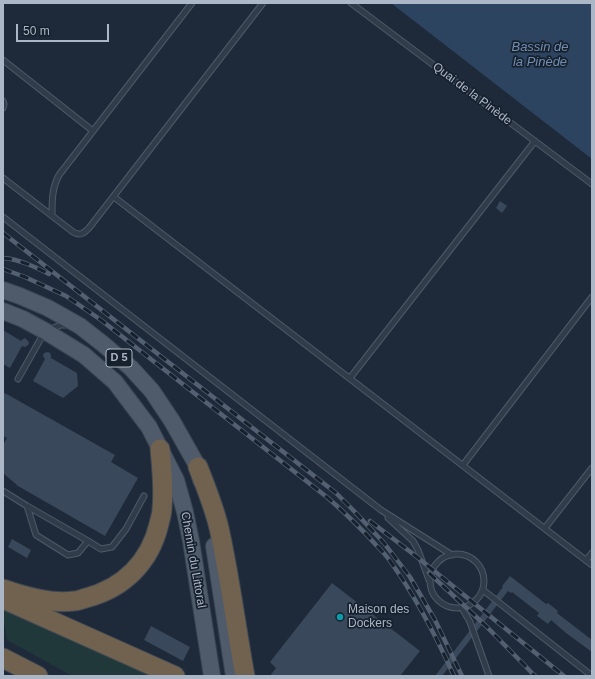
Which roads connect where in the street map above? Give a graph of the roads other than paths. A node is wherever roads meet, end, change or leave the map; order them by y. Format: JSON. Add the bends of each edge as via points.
{"nodes":[{"id":1,"x":192,"y":3,"type":"edge"},
{"id":2,"x":263,"y":3,"type":"edge"},
{"id":3,"x":351,"y":3,"type":"edge"},
{"id":4,"x":3,"y":60,"type":"edge"},
{"id":5,"x":3,"y":101,"type":"edge"},
{"id":6,"x":3,"y":108,"type":"edge"},
{"id":7,"x":93,"y":131,"type":"junction"},
{"id":8,"x":535,"y":141,"type":"junction"},
{"id":9,"x":3,"y":178,"type":"edge"},
{"id":10,"x":592,"y":184,"type":"edge"},
{"id":11,"x":114,"y":197,"type":"junction"},
{"id":12,"x":52,"y":215,"type":"junction"},
{"id":13,"x":3,"y":217,"type":"edge"},
{"id":14,"x":3,"y":290,"type":"edge"},
{"id":15,"x":592,"y":297,"type":"edge"},
{"id":16,"x":3,"y":311,"type":"edge"},
{"id":17,"x":80,"y":326,"type":"junction"},
{"id":18,"x":45,"y":331,"type":"junction"},
{"id":19,"x":350,"y":378,"type":"junction"},
{"id":20,"x":18,"y":379,"type":"dead end"},
{"id":21,"x":160,"y":449,"type":"junction"},
{"id":22,"x":463,"y":465,"type":"junction"},
{"id":23,"x":198,"y":467,"type":"junction"},
{"id":24,"x":592,"y":468,"type":"edge"},
{"id":25,"x":3,"y":491,"type":"edge"},
{"id":26,"x":144,"y":496,"type":"dead end"},
{"id":27,"x":27,"y":506,"type":"junction"},
{"id":28,"x":380,"y":510,"type":"junction"},
{"id":29,"x":545,"y":528,"type":"junction"},
{"id":30,"x":88,"y":541,"type":"junction"},
{"id":31,"x":592,"y":553,"type":"edge"},
{"id":32,"x":452,"y":555,"type":"junction"},
{"id":33,"x":586,"y":560,"type":"junction"},
{"id":34,"x":592,"y":565,"type":"edge"},
{"id":35,"x":430,"y":582,"type":"junction"},
{"id":36,"x":483,"y":590,"type":"junction"},
{"id":37,"x":8,"y":596,"type":"edge"},
{"id":38,"x":462,"y":608,"type":"junction"},
{"id":39,"x":3,"y":658,"type":"edge"},
{"id":40,"x":3,"y":666,"type":"edge"},
{"id":41,"x":6,"y":676,"type":"edge"},
{"id":42,"x":37,"y":676,"type":"edge"},
{"id":43,"x":175,"y":676,"type":"edge"},
{"id":44,"x":212,"y":676,"type":"edge"},
{"id":45,"x":234,"y":676,"type":"edge"},
{"id":46,"x":245,"y":676,"type":"edge"},
{"id":47,"x":489,"y":676,"type":"edge"},
{"id":48,"x":592,"y":676,"type":"edge"}],
"edges":[{"from":1,"to":7,"type":"lane"},
{"from":2,"to":11,"type":"lane"},
{"from":3,"to":8,"type":"lane","name":"Quai de la Pinède"},
{"from":4,"to":7,"type":"lane"},
{"from":5,"to":6,"type":"lane"},
{"from":7,"to":12,"type":"lane","via":[[55,182]]},
{"from":8,"to":10,"type":"lane","name":"Quai de la Pinède"},
{"from":8,"to":19,"type":"lane"},
{"from":9,"to":12,"type":"lane"},
{"from":11,"to":12,"type":"lane","via":[[81,234],[73,232]]},
{"from":11,"to":19,"type":"lane"},
{"from":13,"to":28,"type":"lane"},
{"from":14,"to":17,"type":"main road","number":"D 5","via":[[41,305]]},
{"from":15,"to":22,"type":"lane"},
{"from":16,"to":18,"type":"main road","number":"D 5"},
{"from":17,"to":18,"type":"lane","via":[[61,325]]},
{"from":17,"to":23,"type":"main road","number":"D 5","via":[[131,368],[152,391]]},
{"from":18,"to":20,"type":"lane"},
{"from":18,"to":21,"type":"main road","number":"D 5","via":[[84,356],[115,382],[149,427]]},
{"from":19,"to":22,"type":"lane"},
{"from":21,"to":37,"type":"highway","via":[[162,511],[147,556],[134,572],[117,585],[97,595],[74,601],[47,601]]},
{"from":21,"to":44,"type":"main road","name":"Chemin du Littoral","number":"D 5","via":[[176,480],[185,512]]},
{"from":22,"to":29,"type":"lane"},
{"from":23,"to":45,"type":"main road","name":"Chemin du Littoral","number":"D 5","via":[[211,529]]},
{"from":23,"to":46,"type":"highway","via":[[211,501],[227,565]]},
{"from":24,"to":29,"type":"lane"},
{"from":25,"to":27,"type":"lane"},
{"from":26,"to":30,"type":"lane","via":[[126,529],[112,547],[101,549]]},
{"from":27,"to":30,"type":"lane"},
{"from":27,"to":30,"type":"lane","via":[[36,534],[68,555],[78,553]]},
{"from":28,"to":32,"type":"lane"},
{"from":28,"to":35,"type":"lane","via":[[413,541]]},
{"from":29,"to":33,"type":"lane"},
{"from":31,"to":33,"type":"lane"},
{"from":32,"to":35,"type":"lane","via":[[437,563]]},
{"from":32,"to":36,"type":"lane","via":[[460,554],[475,560],[483,574]]},
{"from":33,"to":34,"type":"lane"},
{"from":35,"to":38,"type":"lane","via":[[432,591],[440,602],[452,608]]},
{"from":36,"to":38,"type":"lane","via":[[473,603]]},
{"from":36,"to":48,"type":"lane"},
{"from":37,"to":43,"type":"highway"},
{"from":38,"to":47,"type":"lane","via":[[470,622]]},
{"from":39,"to":42,"type":"highway"},
{"from":40,"to":41,"type":"highway"}]}
